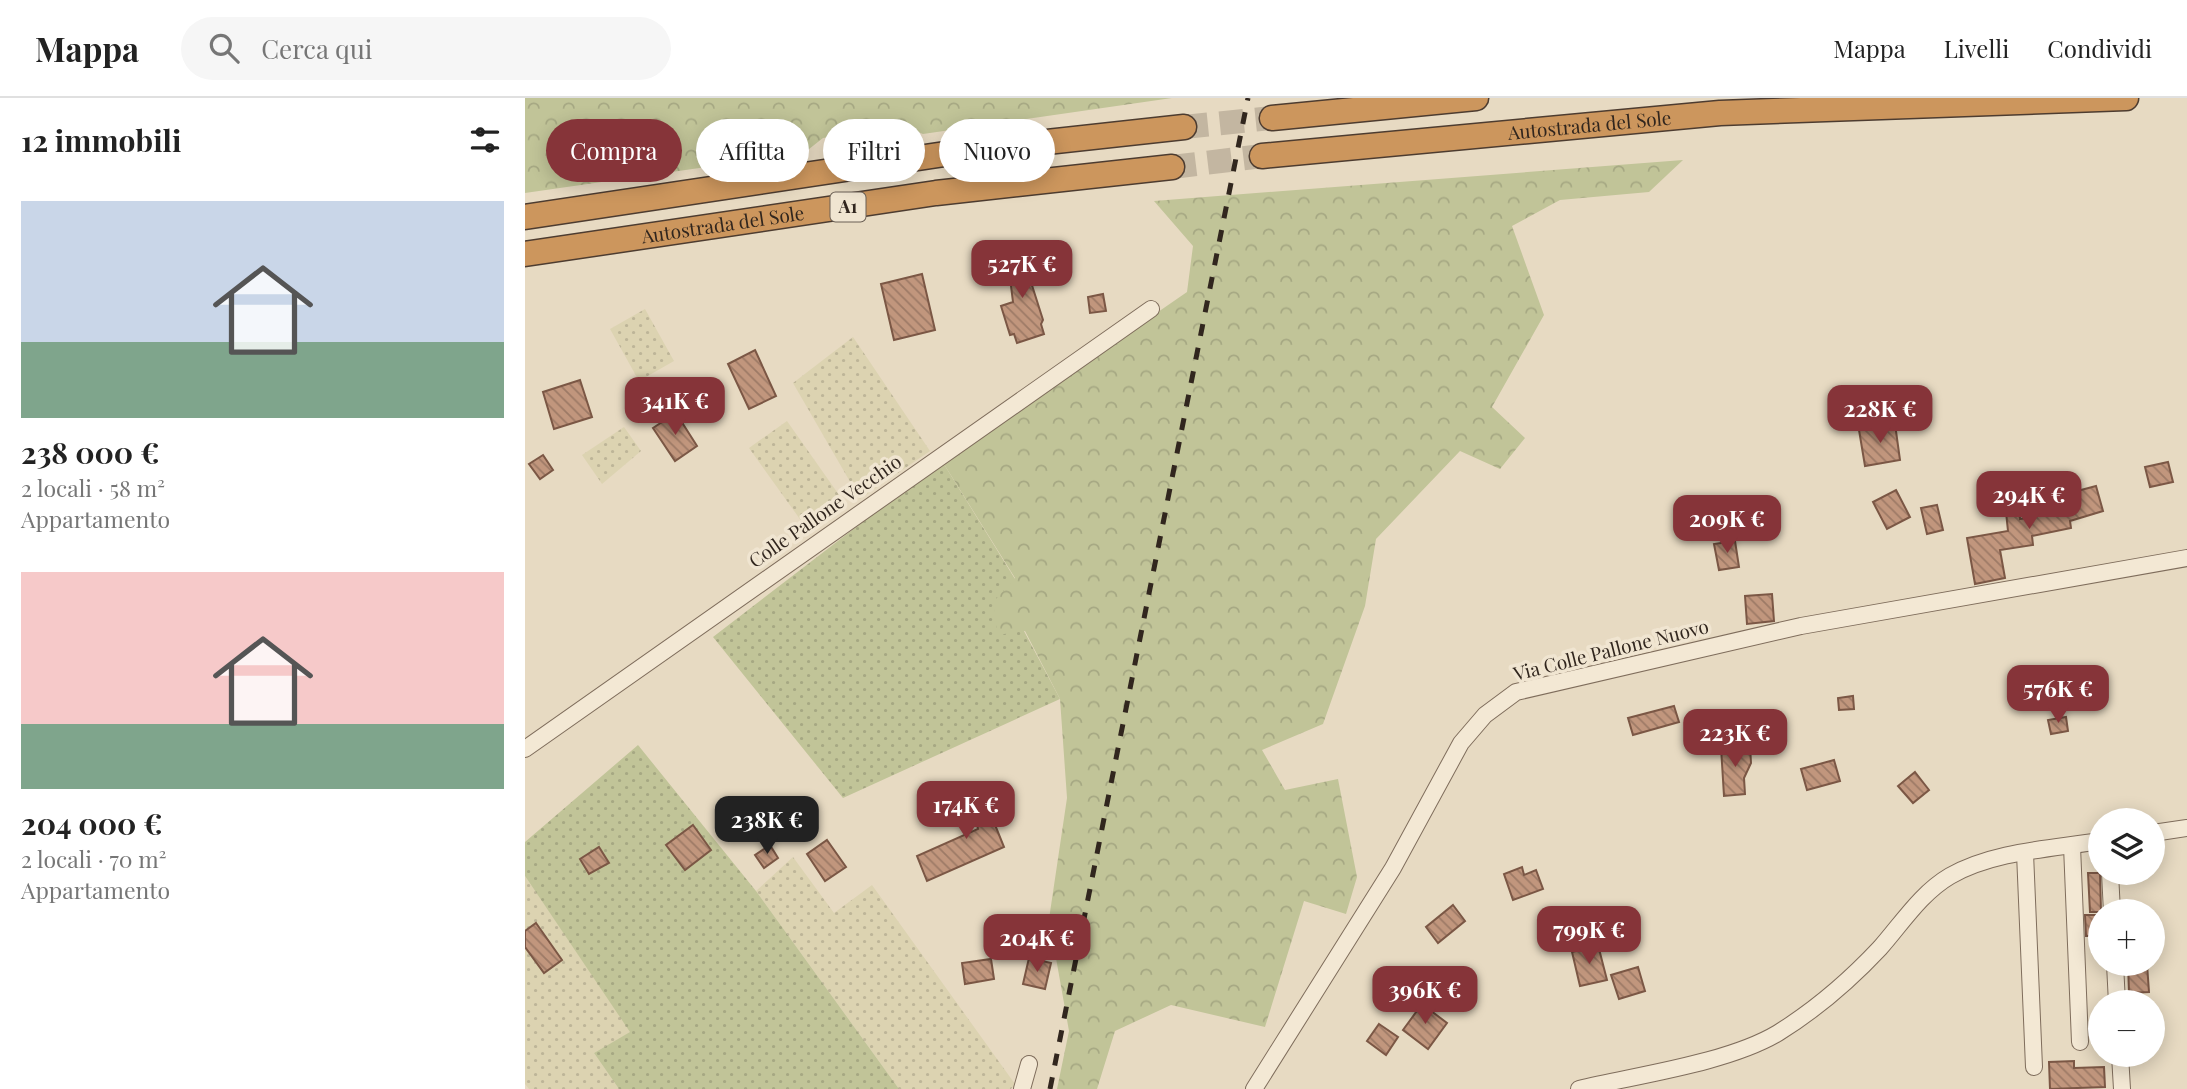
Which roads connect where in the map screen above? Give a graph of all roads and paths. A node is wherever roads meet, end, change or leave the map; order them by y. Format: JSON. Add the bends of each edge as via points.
{"nodes":[{"id":1,"x":1476,"y":98,"type":"edge"},
{"id":2,"x":2126,"y":98,"type":"edge"},
{"id":3,"x":1272,"y":118,"type":"tunnel mouth"},
{"id":4,"x":1184,"y":127,"type":"tunnel mouth"},
{"id":5,"x":1262,"y":156,"type":"tunnel mouth"},
{"id":6,"x":1172,"y":167,"type":"tunnel mouth"},
{"id":7,"x":525,"y":217,"type":"edge"},
{"id":8,"x":525,"y":254,"type":"edge"},
{"id":9,"x":1151,"y":309,"type":"dead end"},
{"id":10,"x":2187,"y":558,"type":"edge"},
{"id":11,"x":525,"y":749,"type":"edge"},
{"id":12,"x":2187,"y":828,"type":"edge"},
{"id":13,"x":2165,"y":831,"type":"edge"},
{"id":14,"x":2088,"y":843,"type":"edge"},
{"id":15,"x":2072,"y":846,"type":"junction"},
{"id":16,"x":2025,"y":853,"type":"junction"},
{"id":17,"x":2080,"y":1042,"type":"dead end"},
{"id":18,"x":1029,"y":1065,"type":"dead end"},
{"id":19,"x":2034,"y":1067,"type":"dead end"},
{"id":20,"x":2121,"y":1067,"type":"edge"},
{"id":21,"x":1022,"y":1089,"type":"edge"},
{"id":22,"x":1254,"y":1089,"type":"edge"},
{"id":23,"x":1579,"y":1089,"type":"edge"},
{"id":24,"x":2122,"y":1089,"type":"edge"}],
"edges":[{"from":1,"to":3,"type":"highway"},
{"from":2,"to":5,"type":"highway","name":"Autostrada del Sole","via":[[1720,113]]},
{"from":4,"to":7,"type":"highway","name":"Autostrada del Sole","number":"A1","via":[[965,151]]},
{"from":6,"to":8,"type":"highway","name":"Autostrada del Sole","number":"A1","via":[[936,194]]},
{"from":9,"to":11,"type":"street","name":"Colle Pallone Vecchio"},
{"from":10,"to":22,"type":"street","name":"Via Colle Pallone Nuovo","via":[[1801,626],[1516,692],[1485,715],[1461,743],[1394,868]]},
{"from":12,"to":13,"type":"street"},
{"from":14,"to":15,"type":"street"},
{"from":15,"to":16,"type":"street"},
{"from":15,"to":17,"type":"street"},
{"from":16,"to":19,"type":"street"},
{"from":16,"to":23,"type":"street","via":[[1975,865],[1939,884],[1871,958],[1766,1040],[1738,1052]]},
{"from":18,"to":21,"type":"street"},
{"from":20,"to":24,"type":"street"}]}
